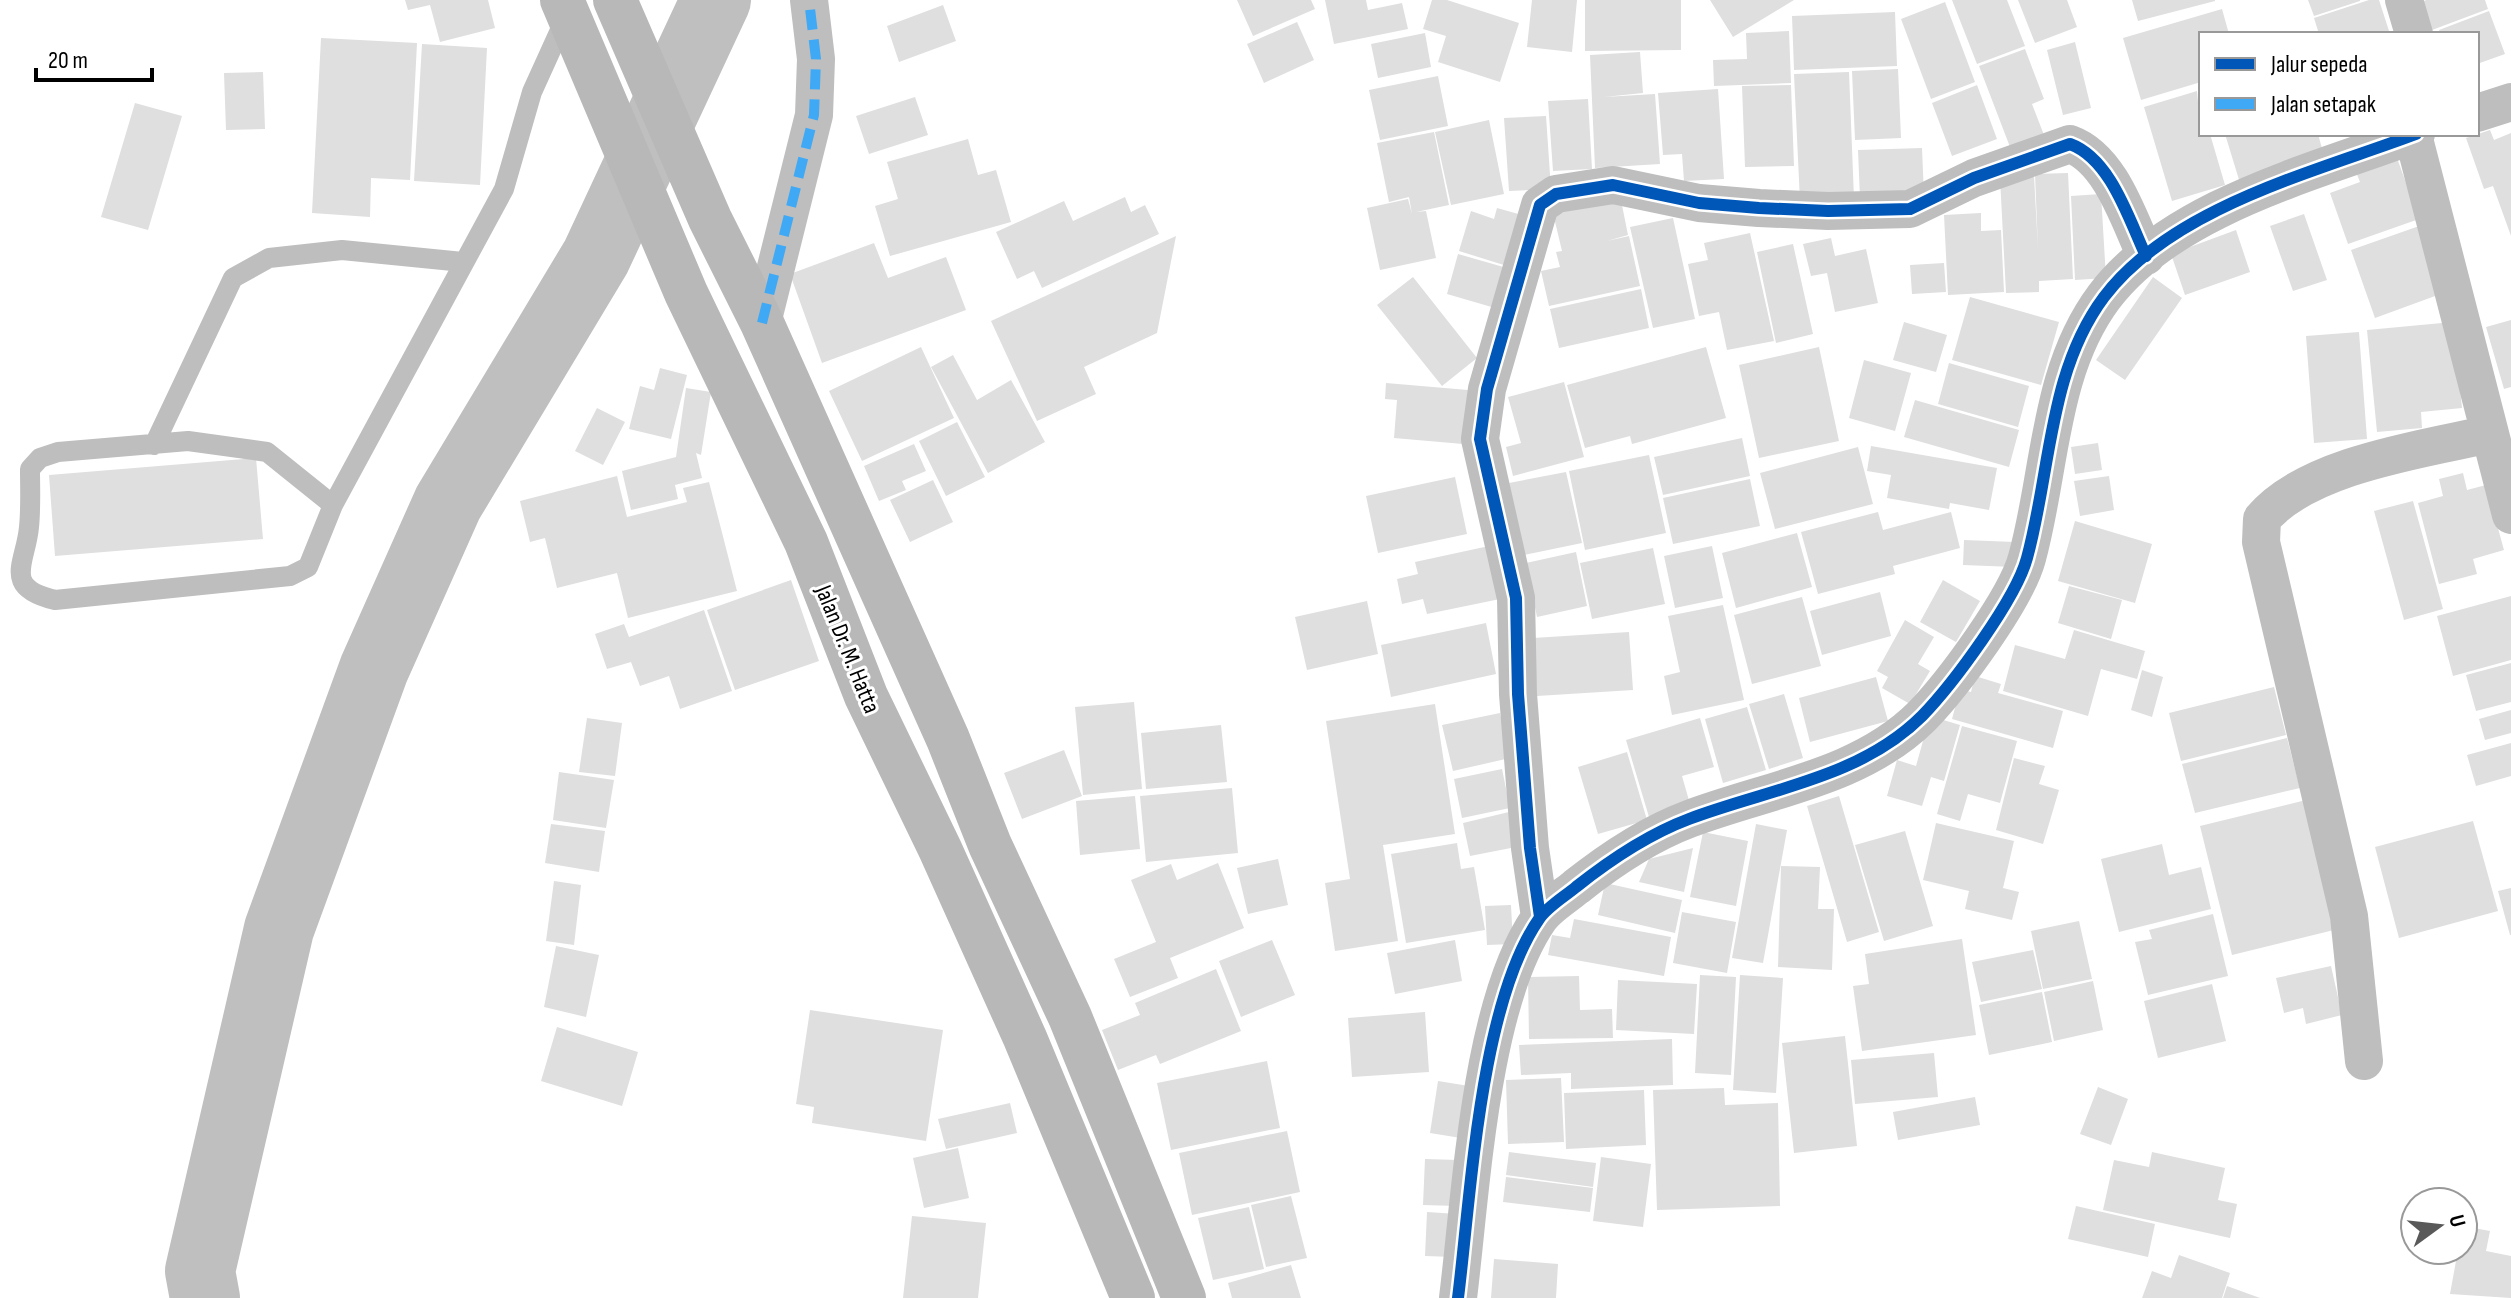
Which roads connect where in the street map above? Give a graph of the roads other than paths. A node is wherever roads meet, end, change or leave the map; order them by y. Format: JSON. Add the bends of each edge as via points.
{"nodes":[{"id":1,"x":615,"y":0,"type":"edge"},
{"id":2,"x":809,"y":0,"type":"edge"},
{"id":3,"x":2404,"y":0,"type":"edge"},
{"id":4,"x":564,"y":7,"type":"edge"},
{"id":5,"x":2413,"y":32,"type":"edge"},
{"id":6,"x":2511,"y":102,"type":"edge"},
{"id":7,"x":2479,"y":112,"type":"edge"},
{"id":8,"x":2410,"y":136,"type":"edge"},
{"id":9,"x":2416,"y":136,"type":"edge"},
{"id":10,"x":2146,"y":256,"type":"junction"},
{"id":11,"x":463,"y":262,"type":"junction"},
{"id":12,"x":762,"y":323,"type":"junction"},
{"id":13,"x":2490,"y":434,"type":"junction"},
{"id":14,"x":154,"y":445,"type":"junction"},
{"id":15,"x":333,"y":505,"type":"junction"},
{"id":16,"x":2511,"y":515,"type":"edge"},
{"id":17,"x":1540,"y":917,"type":"junction"},
{"id":18,"x":2364,"y":1061,"type":"dead end"},
{"id":19,"x":1133,"y":1298,"type":"edge"},
{"id":20,"x":1184,"y":1298,"type":"edge"},
{"id":21,"x":1458,"y":1298,"type":"edge"}],
"edges":[{"from":1,"to":12,"type":"main road","via":[[710,219]]},
{"from":2,"to":12,"type":"street","via":[[816,59],[814,115]]},
{"from":3,"to":5,"type":"street"},
{"from":4,"to":11,"type":"lane","via":[[504,189]]},
{"from":4,"to":19,"type":"main road","name":"Jalan Dr. M. Hatta","via":[[686,293],[806,542],[866,696],[1025,1038]]},
{"from":6,"to":7,"type":"street"},
{"from":8,"to":10,"type":"street","via":[[2252,195],[2202,218]]},
{"from":9,"to":13,"type":"street"},
{"from":10,"to":17,"type":"street","via":[[2105,296],[2082,334],[2059,396],[2027,562],[1979,643],[1922,716],[1875,752],[1795,787],[1687,820],[1622,854]]},
{"from":10,"to":17,"type":"street","via":[[2109,180],[2085,149],[2070,144],[1974,178],[1910,209],[1759,208],[1699,203],[1613,185],[1556,194],[1540,205],[1487,389],[1480,439],[1516,598],[1518,694]]},
{"from":11,"to":14,"type":"lane","via":[[342,250],[269,258],[233,278]]},
{"from":11,"to":15,"type":"lane"},
{"from":12,"to":20,"type":"main road","via":[[1070,1017]]},
{"from":13,"to":16,"type":"street"},
{"from":13,"to":18,"type":"street","via":[[2330,474],[2294,490],[2262,519],[2261,542],[2349,916]]},
{"from":14,"to":15,"type":"lane","via":[[188,441],[267,452]]},
{"from":14,"to":15,"type":"lane","via":[[58,452],[40,458],[30,469],[29,530],[19,560],[25,585],[34,595],[55,600],[290,576],[308,567]]},
{"from":17,"to":21,"type":"street","via":[[1501,1010],[1483,1098]]}]}
